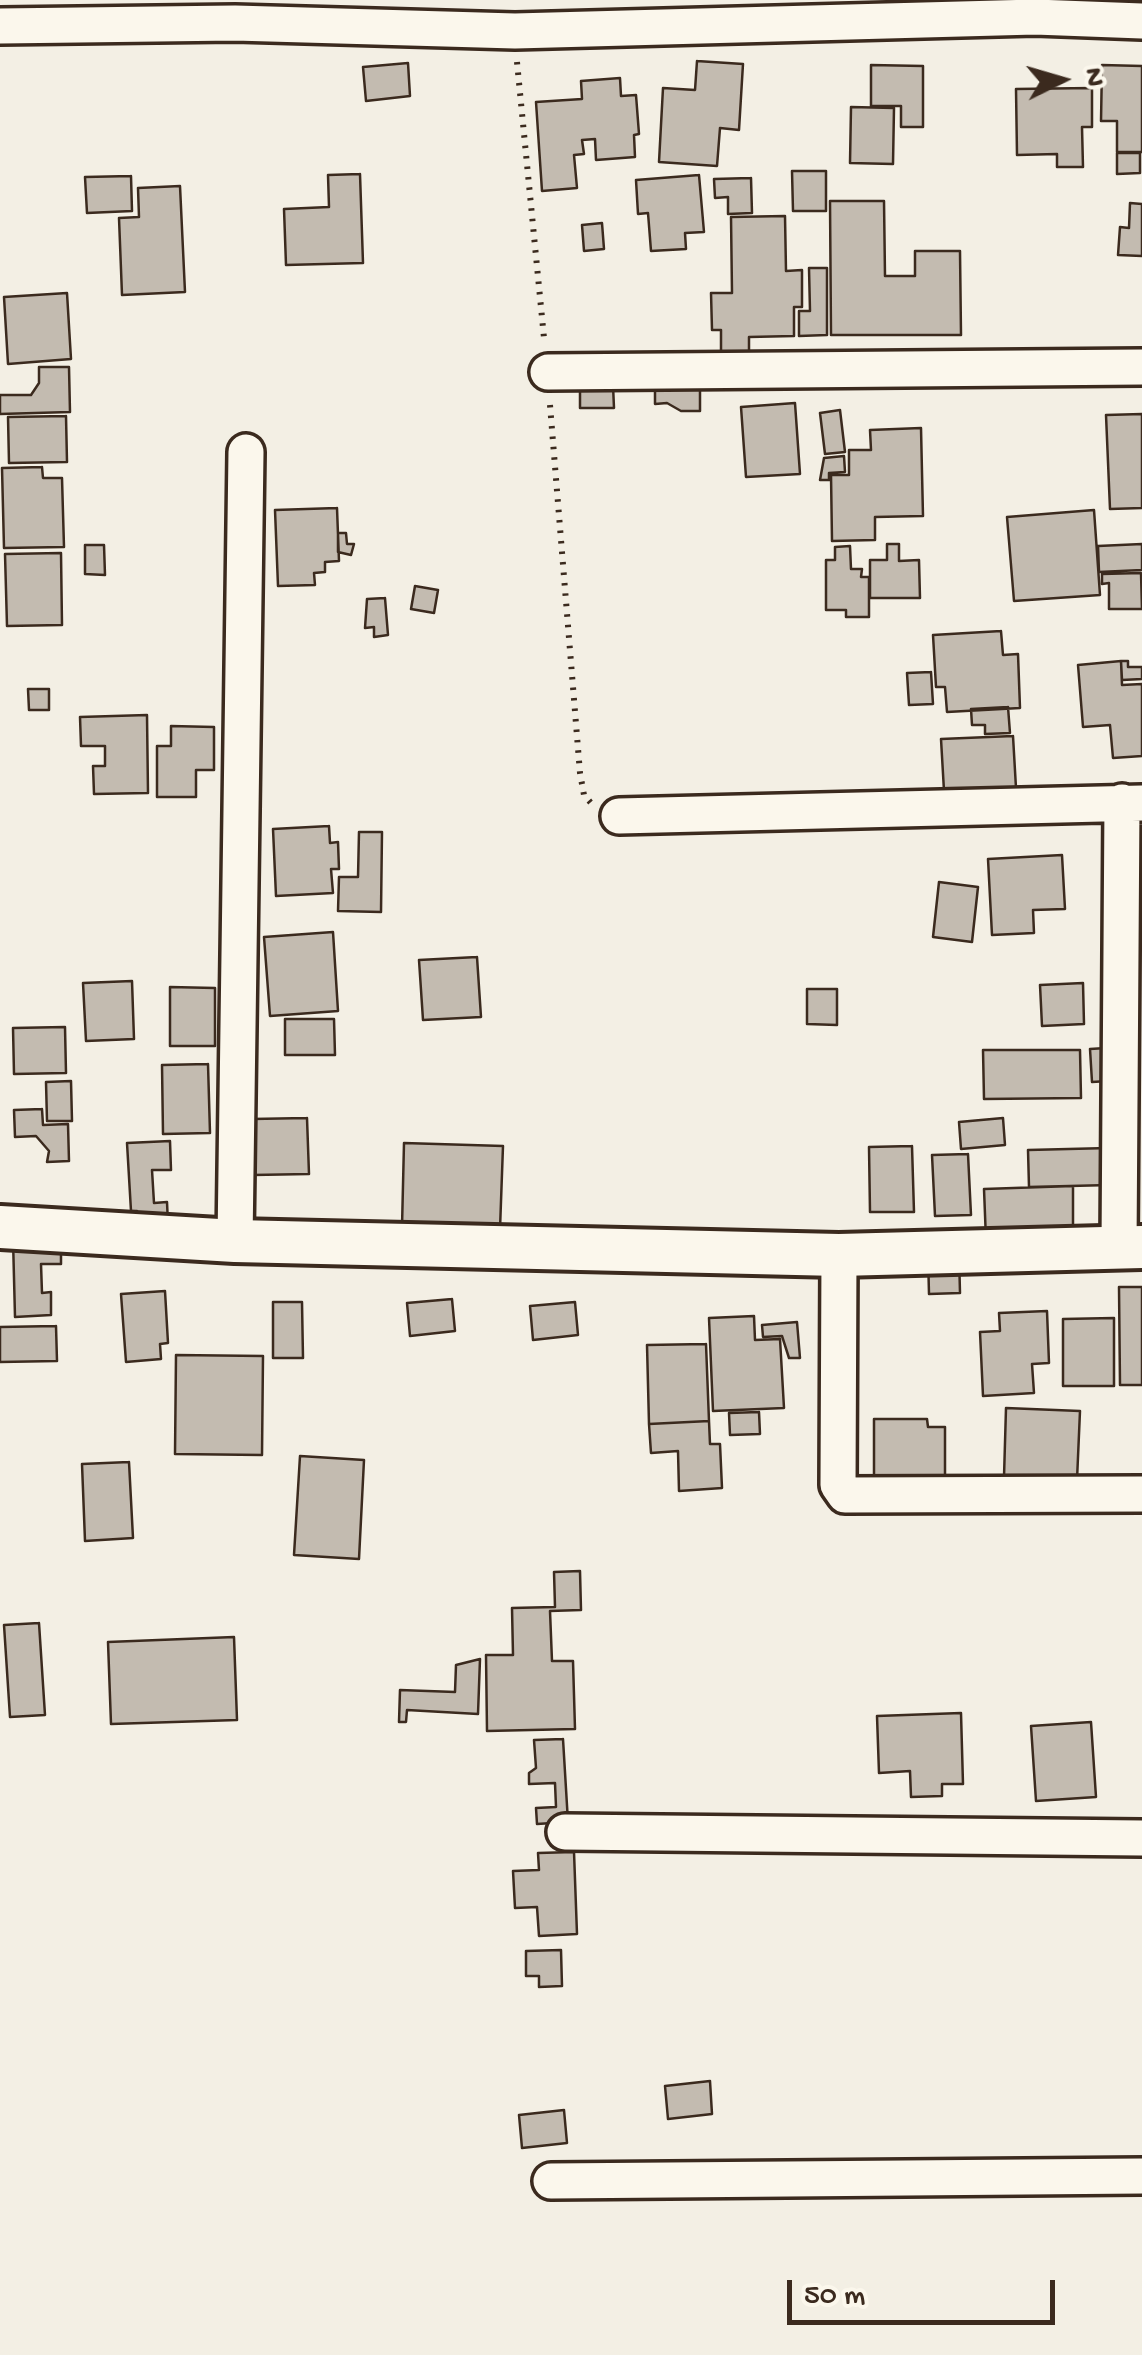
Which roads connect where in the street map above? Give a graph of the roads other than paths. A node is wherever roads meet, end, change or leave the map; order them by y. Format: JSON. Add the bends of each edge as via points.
{"nodes":[{"id":1,"x":1142,"y":21,"type":"edge"},
{"id":2,"x":0,"y":26,"type":"edge"},
{"id":3,"x":1142,"y":366,"type":"edge"},
{"id":4,"x":548,"y":372,"type":"road end"},
{"id":5,"x":246,"y":452,"type":"dead end"},
{"id":6,"x":1132,"y":802,"type":"edge"},
{"id":7,"x":619,"y":816,"type":"road end"},
{"id":8,"x":0,"y":1227,"type":"edge"},
{"id":9,"x":235,"y":1241,"type":"junction"},
{"id":10,"x":1131,"y":1246,"type":"edge"},
{"id":11,"x":839,"y":1255,"type":"junction"},
{"id":12,"x":1142,"y":1494,"type":"edge"},
{"id":13,"x":565,"y":1832,"type":"dead end"},
{"id":14,"x":1142,"y":1838,"type":"edge"},
{"id":15,"x":1142,"y":2176,"type":"edge"},
{"id":16,"x":550,"y":2181,"type":"dead end"}],
"edges":[{"from":1,"to":2,"type":"street","via":[[1016,18],[515,31],[235,23]]},
{"from":3,"to":4,"type":"street"},
{"from":5,"to":9,"type":"street"},
{"from":6,"to":7,"type":"street"},
{"from":6,"to":10,"type":"street"},
{"from":8,"to":9,"type":"street"},
{"from":9,"to":11,"type":"street"},
{"from":10,"to":11,"type":"street"},
{"from":11,"to":12,"type":"street","via":[[838,1485],[845,1496]]},
{"from":13,"to":14,"type":"street"},
{"from":15,"to":16,"type":"street"}]}
